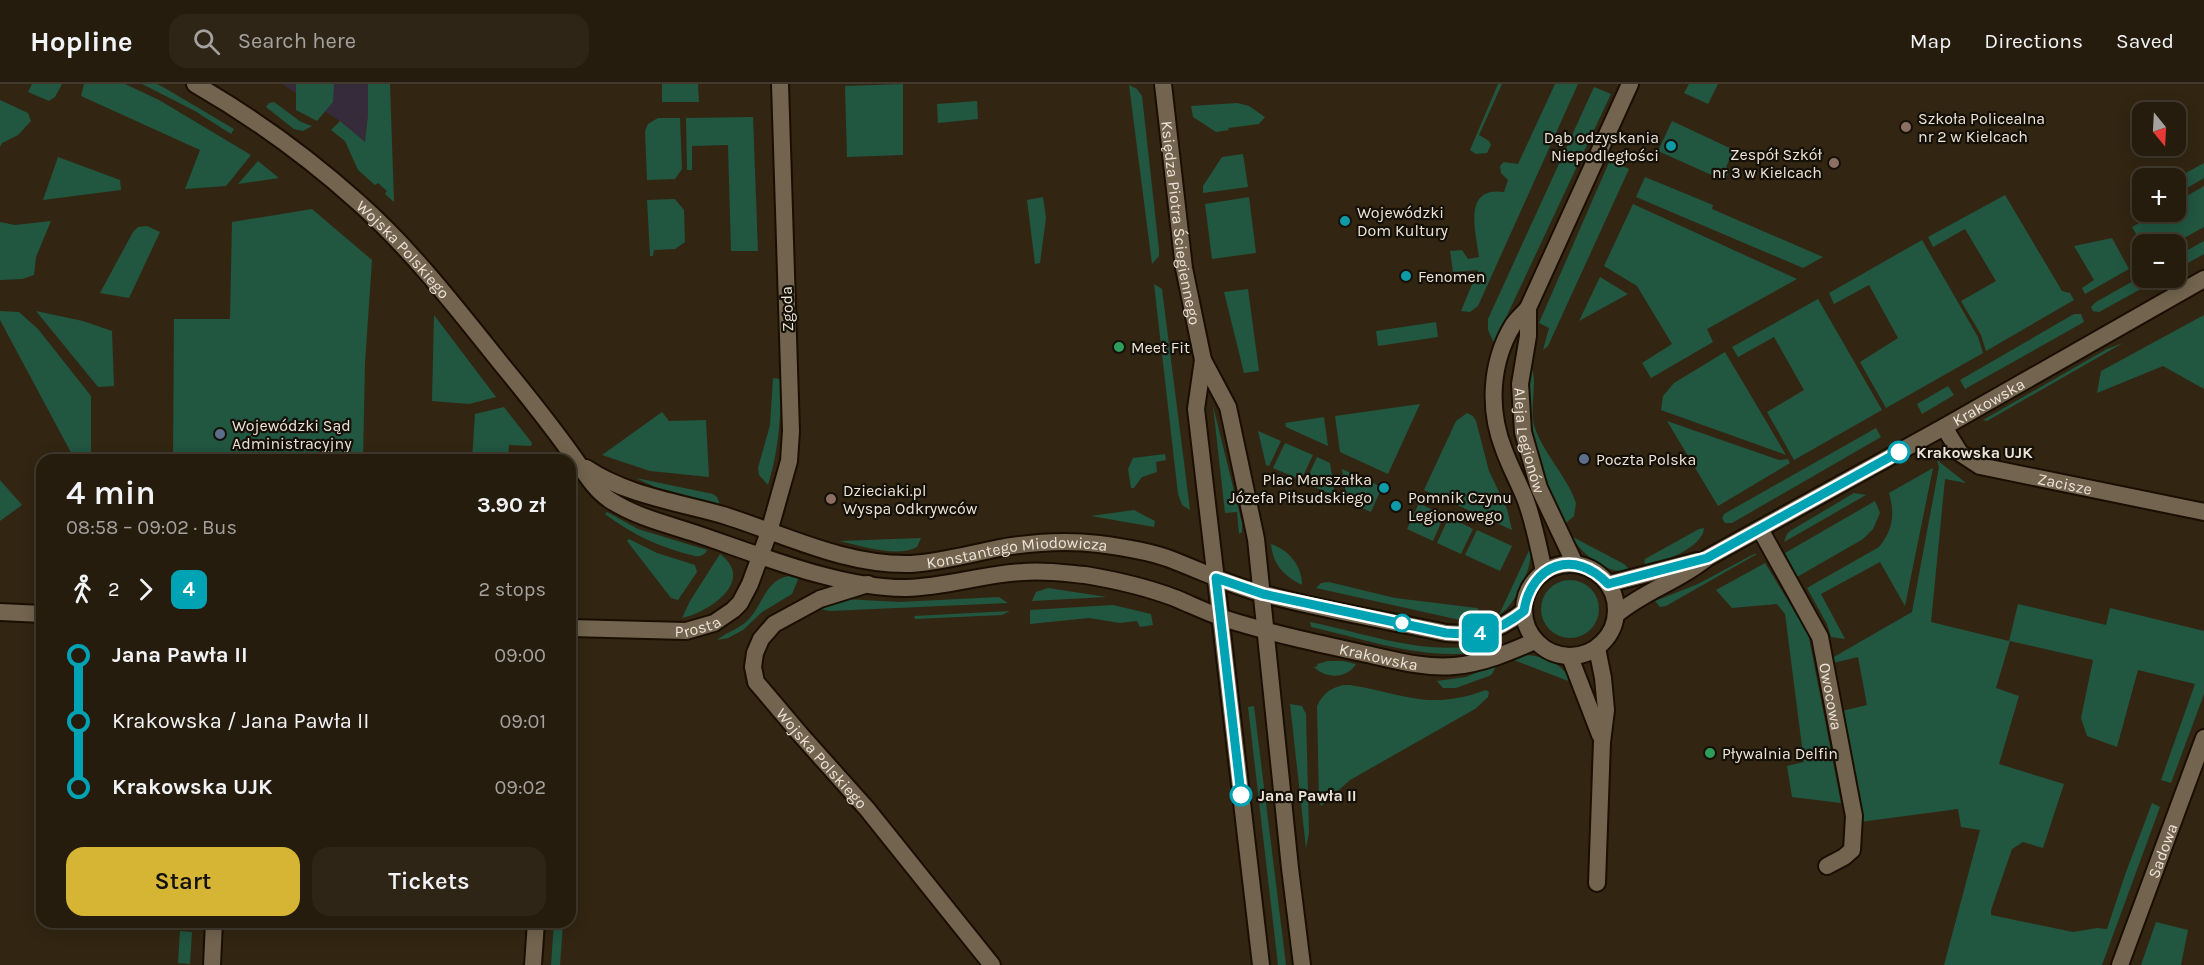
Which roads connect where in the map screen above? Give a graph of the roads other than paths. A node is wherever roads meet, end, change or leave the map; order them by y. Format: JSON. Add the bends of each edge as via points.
{"nodes":[{"id":1,"x":780,"y":84,"type":"edge"},
{"id":2,"x":1163,"y":84,"type":"edge"},
{"id":3,"x":1629,"y":84,"type":"edge"},
{"id":4,"x":205,"y":86,"type":"edge"},
{"id":5,"x":2204,"y":279,"type":"edge"},
{"id":6,"x":1528,"y":308,"type":"junction"},
{"id":7,"x":1203,"y":360,"type":"junction"},
{"id":8,"x":1944,"y":427,"type":"junction"},
{"id":9,"x":571,"y":454,"type":"edge"},
{"id":10,"x":576,"y":458,"type":"edge"},
{"id":11,"x":576,"y":460,"type":"edge"},
{"id":12,"x":2204,"y":512,"type":"edge"},
{"id":13,"x":1760,"y":529,"type":"junction"},
{"id":14,"x":769,"y":532,"type":"junction"},
{"id":15,"x":761,"y":556,"type":"junction"},
{"id":16,"x":1707,"y":558,"type":"junction"},
{"id":17,"x":1575,"y":564,"type":"junction"},
{"id":18,"x":1544,"y":572,"type":"junction"},
{"id":19,"x":1216,"y":578,"type":"junction"},
{"id":20,"x":868,"y":584,"type":"junction"},
{"id":21,"x":1608,"y":584,"type":"junction"},
{"id":22,"x":1263,"y":594,"type":"junction"},
{"id":23,"x":1524,"y":611,"type":"junction"},
{"id":24,"x":0,"y":612,"type":"edge"},
{"id":25,"x":36,"y":614,"type":"edge"},
{"id":26,"x":1617,"y":614,"type":"junction"},
{"id":27,"x":1221,"y":617,"type":"junction"},
{"id":28,"x":576,"y":628,"type":"edge"},
{"id":29,"x":1267,"y":631,"type":"junction"},
{"id":30,"x":1535,"y":641,"type":"junction"},
{"id":31,"x":1597,"y":648,"type":"junction"},
{"id":32,"x":1570,"y":657,"type":"junction"},
{"id":33,"x":2204,"y":738,"type":"edge"},
{"id":34,"x":1602,"y":742,"type":"junction"},
{"id":35,"x":1827,"y":866,"type":"dead end"},
{"id":36,"x":1597,"y":883,"type":"dead end"},
{"id":37,"x":214,"y":928,"type":"edge"},
{"id":38,"x":536,"y":928,"type":"edge"},
{"id":39,"x":212,"y":965,"type":"edge"},
{"id":40,"x":533,"y":965,"type":"edge"},
{"id":41,"x":992,"y":965,"type":"edge"},
{"id":42,"x":1261,"y":965,"type":"edge"},
{"id":43,"x":1302,"y":965,"type":"edge"},
{"id":44,"x":2120,"y":965,"type":"edge"}],
"edges":[{"from":1,"to":14,"type":"street","name":"Zgoda","via":[[791,431],[789,461]]},
{"from":2,"to":7,"type":"street","name":"Księdza Piotra Ściegiennego","via":[[1184,268]]},
{"from":3,"to":6,"type":"street","name":"Aleja Legionów"},
{"from":4,"to":9,"type":"street","name":"Wojska Polskiego","via":[[300,154],[385,228],[421,266]]},
{"from":5,"to":8,"type":"street","name":"Krakowska"},
{"from":6,"to":17,"type":"street","name":"Aleja Legionów","via":[[1520,384],[1523,432],[1539,488]]},
{"from":6,"to":18,"type":"street","name":"Aleja Legionów","via":[[1513,325],[1502,351],[1494,377],[1495,413],[1503,447],[1530,512]]},
{"from":7,"to":19,"type":"street","name":"Księdza Piotra Ściegiennego","via":[[1196,409]]},
{"from":7,"to":22,"type":"street","name":"Księdza Piotra Ściegiennego","via":[[1228,407],[1249,498]]},
{"from":8,"to":12,"type":"street","name":"Zacisze","via":[[1960,453],[1980,466]]},
{"from":8,"to":13,"type":"street","name":"Krakowska"},
{"from":10,"to":14,"type":"street","name":"Wojska Polskiego","via":[[612,483]]},
{"from":11,"to":15,"type":"street","name":"Wojska Polskiego","via":[[605,497],[617,504],[643,517]]},
{"from":13,"to":16,"type":"street","name":"Krakowska"},
{"from":13,"to":35,"type":"street","name":"Owocowa","via":[[1816,628],[1826,669],[1854,816],[1851,850]]},
{"from":14,"to":15,"type":"street","name":"Prosta"},
{"from":14,"to":19,"type":"street","name":"Konstantego Miodowicza","via":[[836,553],[901,564],[1029,544],[1101,544],[1168,559]]},
{"from":15,"to":20,"type":"street","name":"Konstantego Miodowicza"},
{"from":15,"to":28,"type":"street","name":"Prosta","via":[[740,603],[714,623],[686,631]]},
{"from":16,"to":21,"type":"street","name":"Krakowska"},
{"from":16,"to":26,"type":"street","name":"Krakowska"},
{"from":17,"to":18,"type":"street"},
{"from":17,"to":21,"type":"street","via":[[1588,567]]},
{"from":18,"to":23,"type":"street","via":[[1526,596]]},
{"from":19,"to":22,"type":"street","name":"Konstantego Miodowicza"},
{"from":19,"to":27,"type":"street"},
{"from":20,"to":27,"type":"street","name":"Konstantego Miodowicza","via":[[938,586],[1047,571],[1122,582]]},
{"from":20,"to":41,"type":"street","name":"Wojska Polskiego","via":[[820,599],[774,624],[755,653],[756,682],[867,809]]},
{"from":21,"to":26,"type":"street"},
{"from":22,"to":23,"type":"street","via":[[1470,635],[1496,630]]},
{"from":22,"to":29,"type":"street","name":"Księdza Piotra Ściegiennego"},
{"from":23,"to":30,"type":"street"},
{"from":24,"to":25,"type":"street"},
{"from":26,"to":31,"type":"street","via":[[1607,638]]},
{"from":27,"to":29,"type":"street","name":"Krakowska"},
{"from":27,"to":42,"type":"street"},
{"from":29,"to":30,"type":"street","name":"Krakowska","via":[[1436,667],[1475,663]]},
{"from":29,"to":43,"type":"street"},
{"from":30,"to":32,"type":"street","via":[[1557,655]]},
{"from":31,"to":32,"type":"street"},
{"from":31,"to":34,"type":"street","via":[[1606,710]]},
{"from":32,"to":34,"type":"street"},
{"from":33,"to":44,"type":"street","name":"Sadowa"},
{"from":34,"to":36,"type":"street"},
{"from":37,"to":39,"type":"street"},
{"from":38,"to":40,"type":"street"}]}
